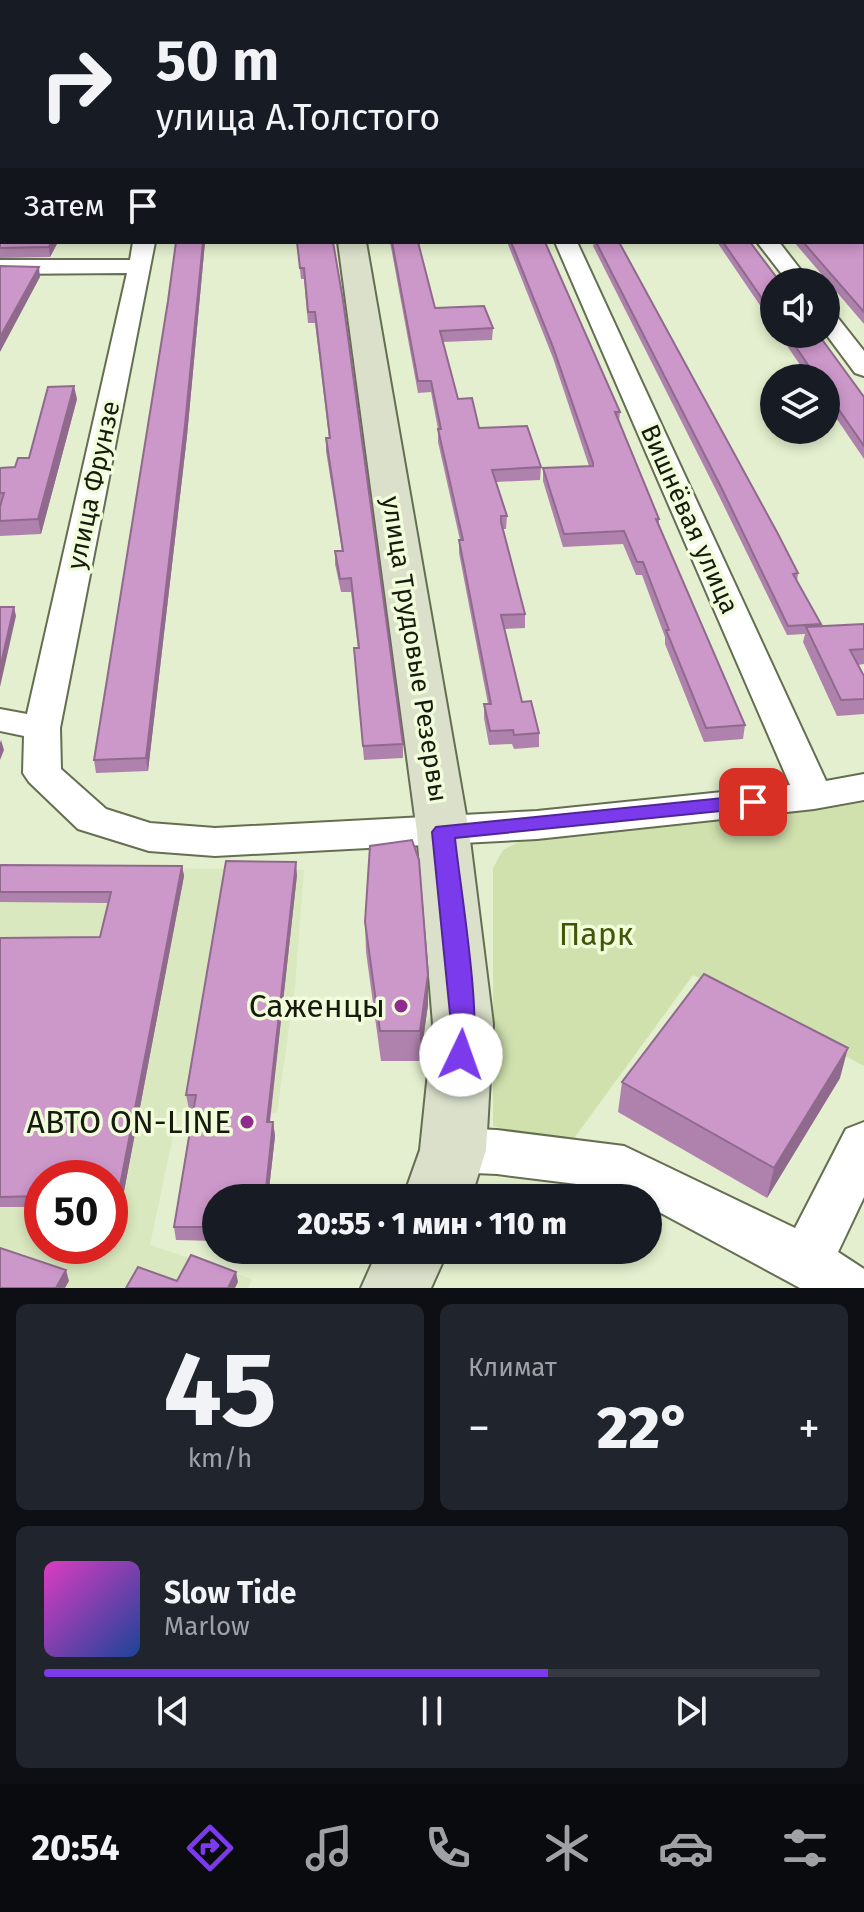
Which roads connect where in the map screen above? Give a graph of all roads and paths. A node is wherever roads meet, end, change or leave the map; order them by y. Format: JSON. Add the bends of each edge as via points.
{"nodes":[{"id":1,"x":352,"y":244,"type":"edge"},
{"id":2,"x":567,"y":244,"type":"edge"},
{"id":3,"x":770,"y":244,"type":"edge"},
{"id":4,"x":142,"y":254,"type":"edge"},
{"id":5,"x":0,"y":267,"type":"edge"},
{"id":6,"x":788,"y":268,"type":"edge"},
{"id":7,"x":840,"y":336,"type":"edge"},
{"id":8,"x":864,"y":368,"type":"edge"},
{"id":9,"x":0,"y":720,"type":"edge"},
{"id":10,"x":42,"y":728,"type":"junction"},
{"id":11,"x":864,"y":787,"type":"edge"},
{"id":12,"x":814,"y":796,"type":"junction"},
{"id":13,"x":443,"y":832,"type":"junction"},
{"id":14,"x":864,"y":1144,"type":"edge"},
{"id":15,"x":453,"y":1150,"type":"junction"},
{"id":16,"x":442,"y":1184,"type":"edge"},
{"id":17,"x":407,"y":1264,"type":"edge"},
{"id":18,"x":826,"y":1274,"type":"edge"},
{"id":19,"x":396,"y":1288,"type":"edge"}],
"edges":[{"from":1,"to":13,"type":"main road","name":"улица Трудовые Резервы"},
{"from":2,"to":12,"type":"street","name":"Вишнёвая улица"},
{"from":3,"to":6,"type":"street"},
{"from":4,"to":5,"type":"street"},
{"from":4,"to":10,"type":"street","name":"улица Фрунзе"},
{"from":7,"to":8,"type":"street"},
{"from":9,"to":10,"type":"street"},
{"from":10,"to":13,"type":"street","name":"улица Фрунзе","via":[[42,773],[92,819],[149,837],[215,842]]},
{"from":11,"to":12,"type":"street","name":"улица Фрунзе"},
{"from":12,"to":13,"type":"street","name":"улица Фрунзе"},
{"from":13,"to":15,"type":"main road","name":"улица Трудовые Резервы","via":[[463,1024]]},
{"from":14,"to":18,"type":"street"},
{"from":15,"to":16,"type":"main road","name":"улица Трудовые Резервы"},
{"from":15,"to":18,"type":"street","via":[[624,1168]]},
{"from":17,"to":19,"type":"main road"}]}
